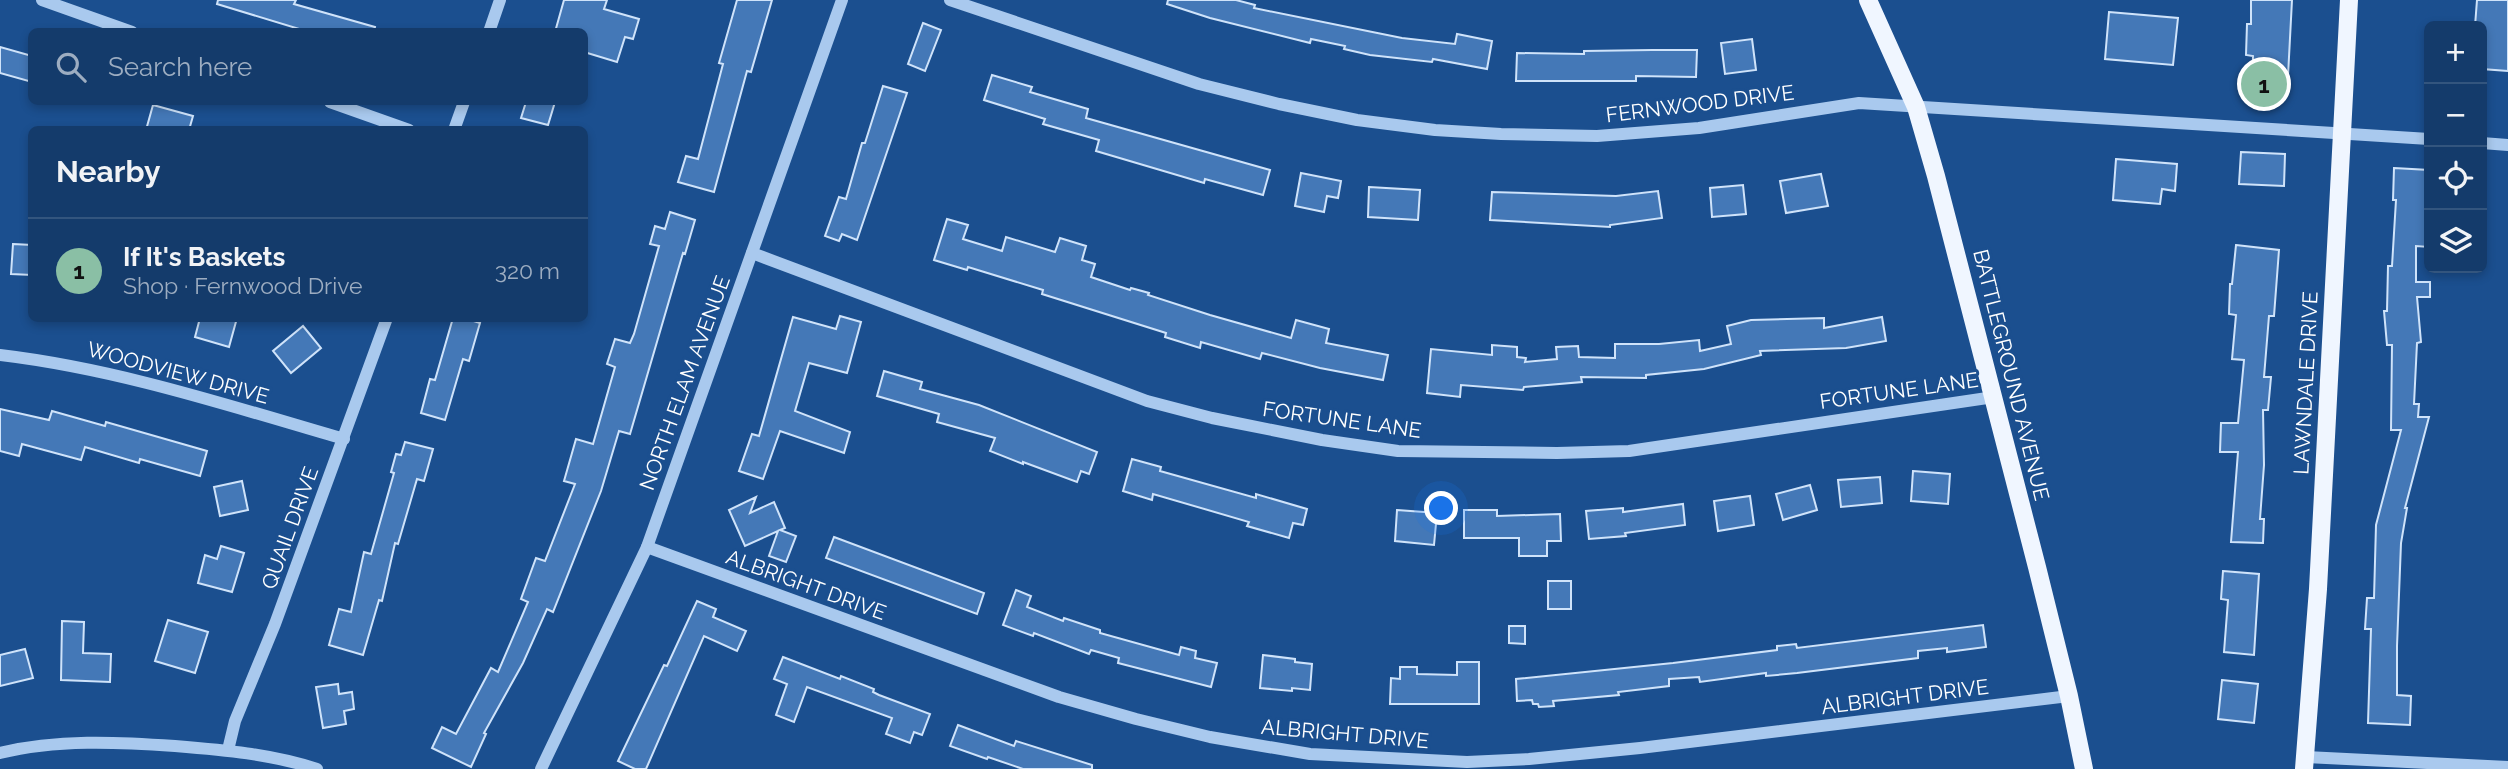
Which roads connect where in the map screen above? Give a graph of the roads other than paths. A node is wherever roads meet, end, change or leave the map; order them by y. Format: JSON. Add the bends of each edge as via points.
{"nodes":[{"id":1,"x":42,"y":0,"type":"edge"},
{"id":2,"x":500,"y":0,"type":"edge"},
{"id":3,"x":842,"y":0,"type":"edge"},
{"id":4,"x":950,"y":0,"type":"edge"},
{"id":5,"x":1868,"y":0,"type":"edge"},
{"id":6,"x":2349,"y":0,"type":"edge"},
{"id":7,"x":121,"y":28,"type":"edge"},
{"id":8,"x":490,"y":28,"type":"edge"},
{"id":9,"x":338,"y":105,"type":"edge"},
{"id":10,"x":463,"y":105,"type":"edge"},
{"id":11,"x":1916,"y":107,"type":"junction"},
{"id":12,"x":398,"y":126,"type":"edge"},
{"id":13,"x":455,"y":126,"type":"edge"},
{"id":14,"x":2342,"y":133,"type":"junction"},
{"id":15,"x":2424,"y":139,"type":"edge"},
{"id":16,"x":2487,"y":143,"type":"edge"},
{"id":17,"x":2508,"y":145,"type":"edge"},
{"id":18,"x":752,"y":253,"type":"junction"},
{"id":19,"x":386,"y":322,"type":"edge"},
{"id":20,"x":0,"y":355,"type":"edge"},
{"id":21,"x":1994,"y":397,"type":"junction"},
{"id":22,"x":344,"y":439,"type":"junction"},
{"id":23,"x":647,"y":547,"type":"junction"},
{"id":24,"x":2069,"y":696,"type":"junction"},
{"id":25,"x":228,"y":750,"type":"junction"},
{"id":26,"x":0,"y":753,"type":"edge"},
{"id":27,"x":2305,"y":763,"type":"edge"},
{"id":28,"x":2508,"y":767,"type":"edge"},
{"id":29,"x":317,"y":769,"type":"edge"},
{"id":30,"x":541,"y":769,"type":"edge"},
{"id":31,"x":2084,"y":769,"type":"edge"}],
"edges":[{"from":1,"to":7,"type":"street"},
{"from":2,"to":8,"type":"street"},
{"from":3,"to":18,"type":"street","name":"NORTH ELAM AVENUE"},
{"from":4,"to":11,"type":"street","name":"FERNWOOD DRIVE","via":[[1199,84],[1357,120],[1435,130],[1597,136],[1699,128],[1859,103]]},
{"from":5,"to":11,"type":"main road","name":"BATTLEGROUND AVENUE"},
{"from":6,"to":14,"type":"main road","name":"LAWNDALE DRIVE"},
{"from":9,"to":12,"type":"street"},
{"from":10,"to":13,"type":"street"},
{"from":11,"to":14,"type":"street","name":"FERNWOOD DRIVE"},
{"from":11,"to":21,"type":"main road","name":"BATTLEGROUND AVENUE"},
{"from":14,"to":15,"type":"street","name":"FERNWOOD DRIVE"},
{"from":14,"to":27,"type":"main road","name":"LAWNDALE DRIVE"},
{"from":16,"to":17,"type":"street"},
{"from":18,"to":21,"type":"street","name":"FORTUNE LANE","via":[[1147,401],[1322,440],[1398,451],[1629,451]]},
{"from":18,"to":23,"type":"street","name":"NORTH ELAM AVENUE"},
{"from":19,"to":22,"type":"street","name":"QUAIL DRIVE"},
{"from":20,"to":22,"type":"street","name":"WOODVIEW DRIVE","via":[[120,375]]},
{"from":21,"to":24,"type":"main road","name":"BATTLEGROUND AVENUE"},
{"from":22,"to":25,"type":"street","name":"QUAIL DRIVE","via":[[234,720]]},
{"from":23,"to":24,"type":"street","name":"ALBRIGHT DRIVE","via":[[1059,697],[1210,737],[1310,754],[1466,762],[1529,759]]},
{"from":23,"to":30,"type":"street","name":"NORTH ELAM AVENUE"},
{"from":24,"to":31,"type":"main road","name":"BATTLEGROUND AVENUE"},
{"from":25,"to":26,"type":"street","via":[[138,743],[73,744]]},
{"from":25,"to":29,"type":"street"},
{"from":27,"to":28,"type":"street"}]}
